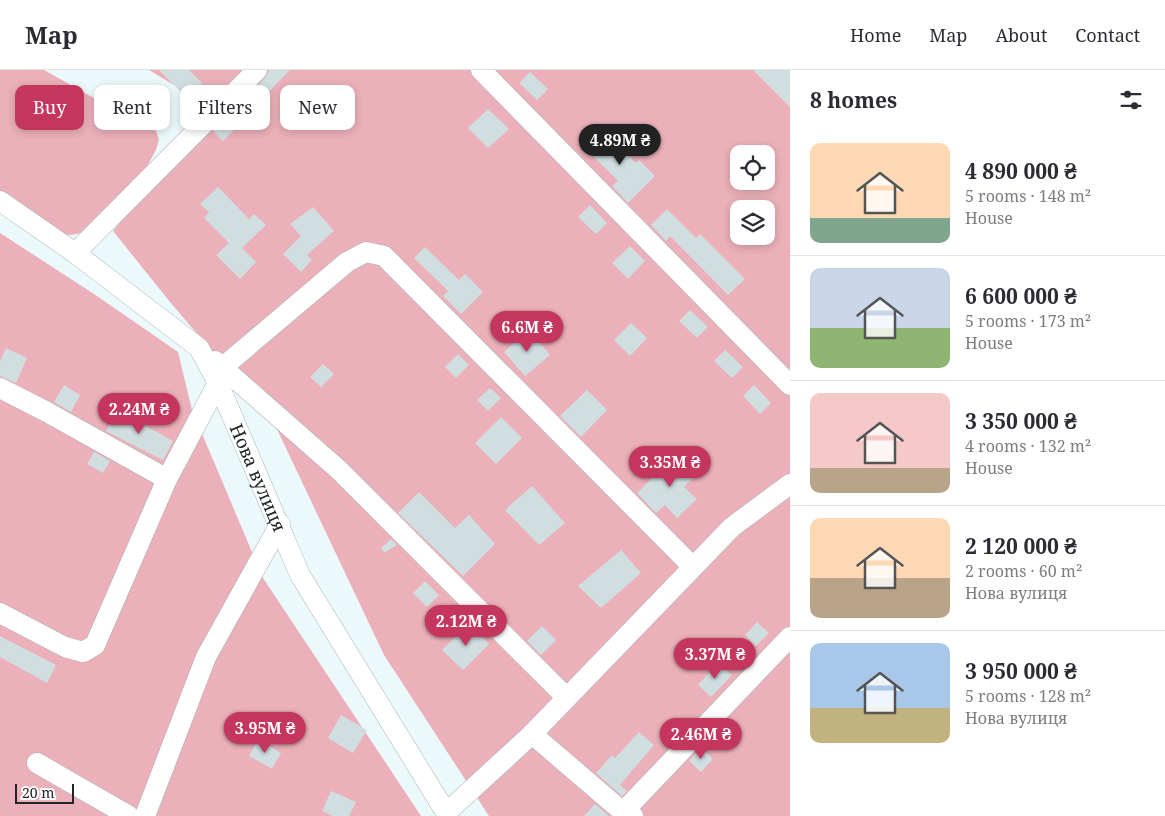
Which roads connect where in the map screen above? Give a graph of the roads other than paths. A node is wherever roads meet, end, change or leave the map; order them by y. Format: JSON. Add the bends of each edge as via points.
{"nodes":[{"id":1,"x":257,"y":70,"type":"edge"},
{"id":2,"x":481,"y":70,"type":"edge"},
{"id":3,"x":0,"y":201,"type":"edge"},
{"id":4,"x":75,"y":253,"type":"junction"},
{"id":5,"x":221,"y":375,"type":"junction"},
{"id":6,"x":790,"y":385,"type":"edge"},
{"id":7,"x":0,"y":388,"type":"edge"},
{"id":8,"x":166,"y":479,"type":"junction"},
{"id":9,"x":790,"y":484,"type":"edge"},
{"id":10,"x":280,"y":524,"type":"junction"},
{"id":11,"x":694,"y":567,"type":"junction"},
{"id":12,"x":0,"y":613,"type":"edge"},
{"id":13,"x":790,"y":638,"type":"edge"},
{"id":14,"x":567,"y":698,"type":"junction"},
{"id":15,"x":532,"y":734,"type":"junction"},
{"id":16,"x":37,"y":764,"type":"dead end"},
{"id":17,"x":447,"y":814,"type":"edge"},
{"id":18,"x":628,"y":814,"type":"edge"},
{"id":19,"x":129,"y":816,"type":"edge"},
{"id":20,"x":145,"y":816,"type":"edge"}],
"edges":[{"from":1,"to":4,"type":"street"},
{"from":2,"to":6,"type":"street"},
{"from":3,"to":4,"type":"street","name":"Нова вулиця"},
{"from":4,"to":5,"type":"street","name":"Нова вулиця","via":[[199,348]]},
{"from":5,"to":8,"type":"street"},
{"from":5,"to":10,"type":"street","name":"Нова вулиця"},
{"from":5,"to":11,"type":"street","via":[[347,262],[366,252],[384,256]]},
{"from":5,"to":14,"type":"street","via":[[339,470]]},
{"from":7,"to":8,"type":"street"},
{"from":8,"to":12,"type":"street","via":[[95,645],[84,652],[65,647]]},
{"from":9,"to":11,"type":"street","via":[[732,527]]},
{"from":10,"to":17,"type":"street","name":"Нова вулиця","via":[[300,575]]},
{"from":10,"to":20,"type":"street","via":[[206,658]]},
{"from":11,"to":14,"type":"street"},
{"from":13,"to":18,"type":"street"},
{"from":14,"to":15,"type":"street"},
{"from":15,"to":17,"type":"street"},
{"from":15,"to":18,"type":"street"},
{"from":16,"to":19,"type":"street"}]}
